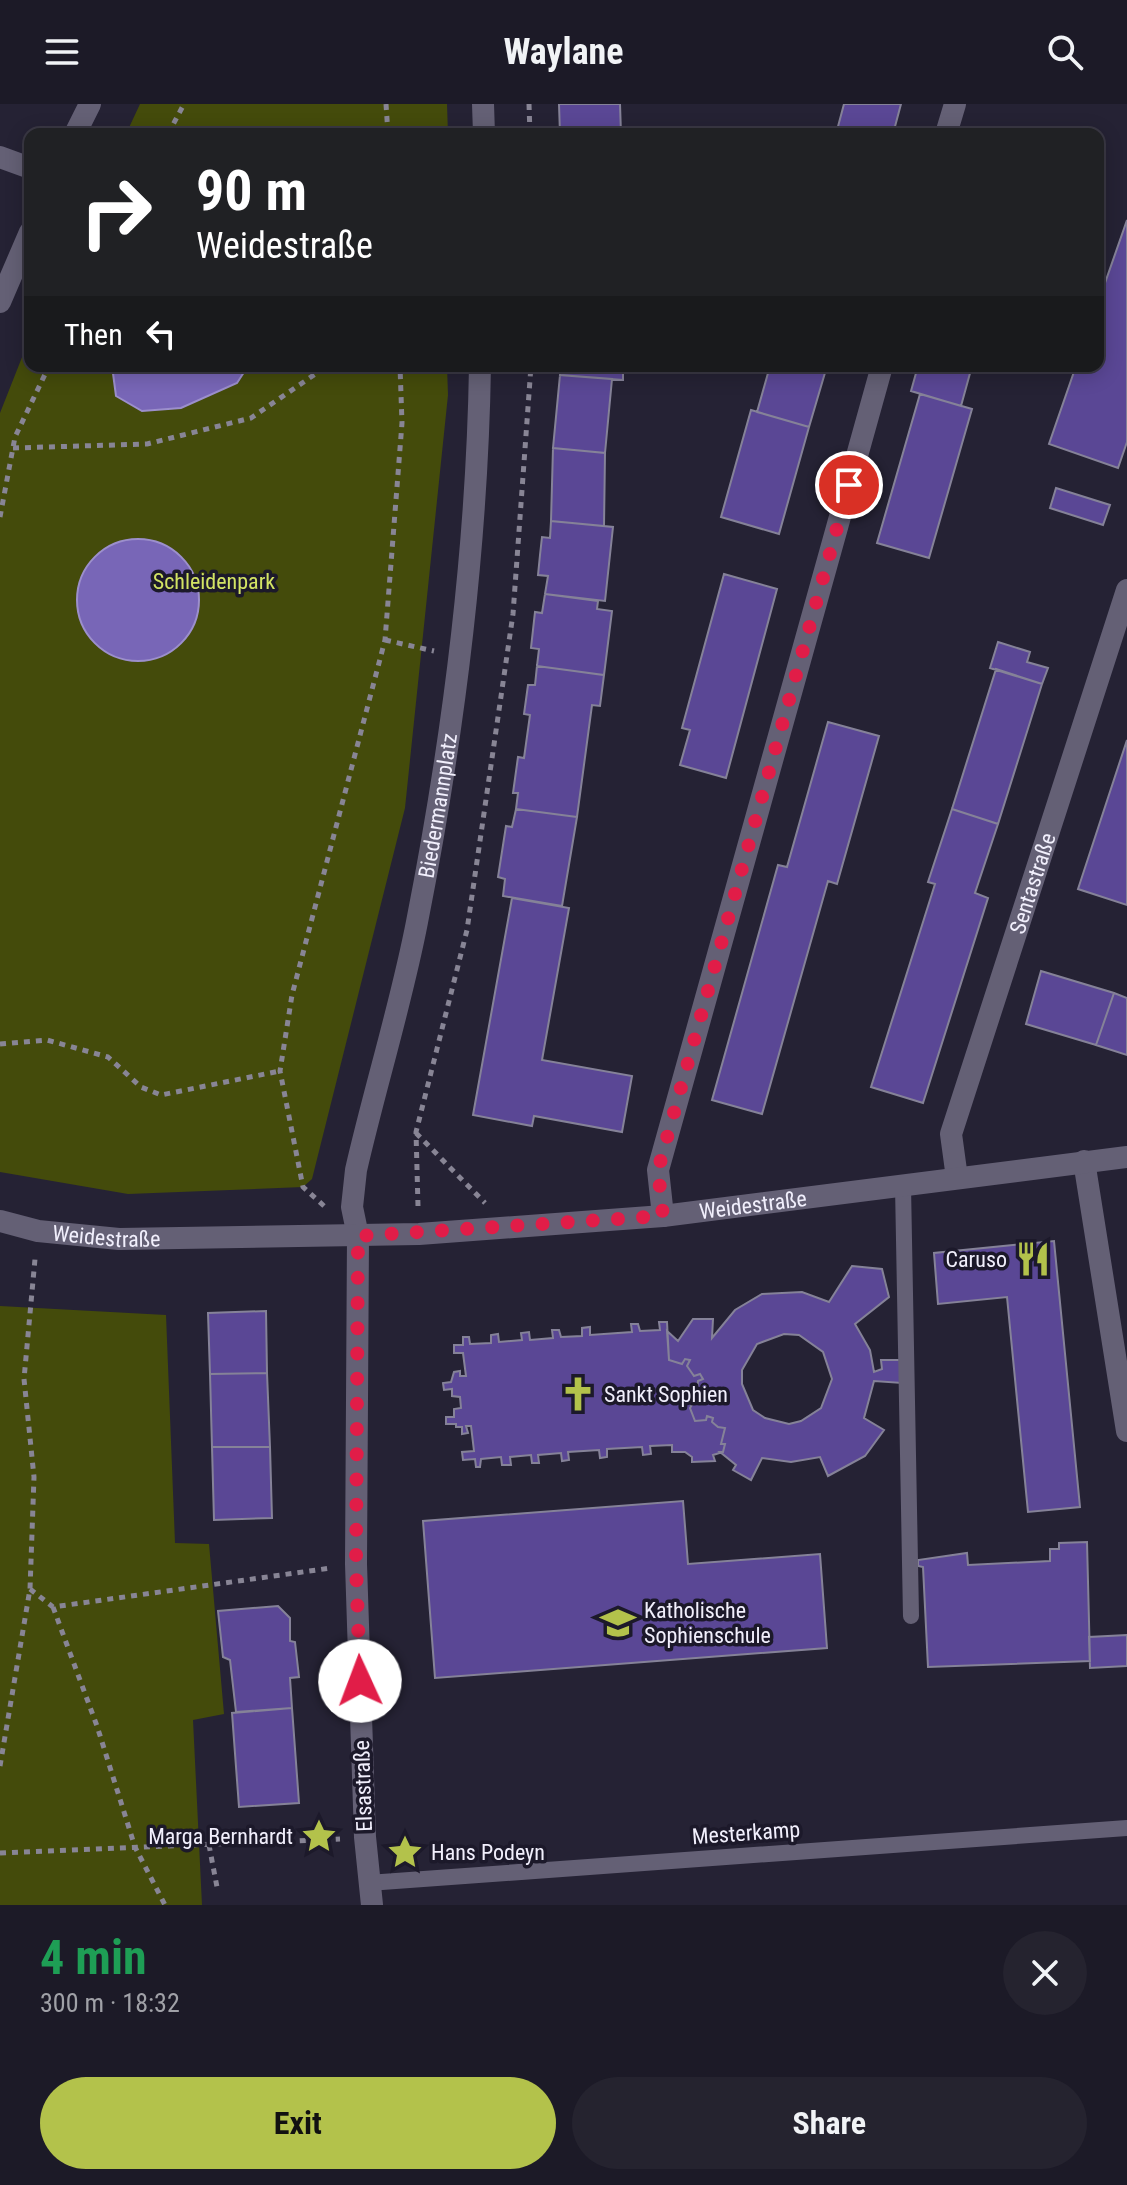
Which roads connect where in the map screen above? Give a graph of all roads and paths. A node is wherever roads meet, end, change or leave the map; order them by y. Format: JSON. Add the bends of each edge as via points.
{"nodes":[{"id":1,"x":90,"y":104,"type":"edge"},
{"id":2,"x":184,"y":104,"type":"edge"},
{"id":3,"x":386,"y":104,"type":"edge"},
{"id":4,"x":483,"y":104,"type":"edge"},
{"id":5,"x":529,"y":104,"type":"edge"},
{"id":6,"x":955,"y":104,"type":"edge"},
{"id":7,"x":78,"y":128,"type":"edge"},
{"id":8,"x":171,"y":128,"type":"edge"},
{"id":9,"x":388,"y":128,"type":"edge"},
{"id":10,"x":484,"y":128,"type":"edge"},
{"id":11,"x":530,"y":128,"type":"edge"},
{"id":12,"x":948,"y":128,"type":"edge"},
{"id":13,"x":0,"y":157,"type":"edge"},
{"id":14,"x":24,"y":166,"type":"edge"},
{"id":15,"x":24,"y":246,"type":"edge"},
{"id":16,"x":0,"y":302,"type":"edge"},
{"id":17,"x":46,"y":372,"type":"edge"},
{"id":18,"x":318,"y":372,"type":"edge"},
{"id":19,"x":400,"y":372,"type":"edge"},
{"id":20,"x":480,"y":372,"type":"edge"},
{"id":21,"x":531,"y":372,"type":"edge"},
{"id":22,"x":880,"y":372,"type":"edge"},
{"id":23,"x":13,"y":448,"type":"junction"},
{"id":24,"x":0,"y":517,"type":"edge"},
{"id":25,"x":1127,"y":590,"type":"edge"},
{"id":26,"x":385,"y":640,"type":"junction"},
{"id":27,"x":461,"y":658,"type":"junction"},
{"id":28,"x":0,"y":1044,"type":"edge"},
{"id":29,"x":280,"y":1071,"type":"junction"},
{"id":30,"x":416,"y":1132,"type":"junction"},
{"id":31,"x":1127,"y":1157,"type":"edge"},
{"id":32,"x":1084,"y":1161,"type":"junction"},
{"id":33,"x":957,"y":1178,"type":"junction"},
{"id":34,"x":903,"y":1186,"type":"junction"},
{"id":35,"x":663,"y":1216,"type":"junction"},
{"id":36,"x":0,"y":1221,"type":"edge"},
{"id":37,"x":508,"y":1228,"type":"junction"},
{"id":38,"x":38,"y":1231,"type":"junction"},
{"id":39,"x":419,"y":1234,"type":"junction"},
{"id":40,"x":0,"y":1236,"type":"edge"},
{"id":41,"x":358,"y":1236,"type":"junction"},
{"id":42,"x":1127,"y":1431,"type":"edge"},
{"id":43,"x":356,"y":1564,"type":"junction"},
{"id":44,"x":30,"y":1589,"type":"junction"},
{"id":45,"x":53,"y":1607,"type":"junction"},
{"id":46,"x":911,"y":1616,"type":"dead end"},
{"id":47,"x":0,"y":1766,"type":"edge"},
{"id":48,"x":1127,"y":1828,"type":"edge"},
{"id":49,"x":365,"y":1837,"type":"junction"},
{"id":50,"x":209,"y":1845,"type":"junction"},
{"id":51,"x":135,"y":1847,"type":"junction"},
{"id":52,"x":0,"y":1853,"type":"edge"},
{"id":53,"x":217,"y":1887,"type":"dead end"},
{"id":54,"x":370,"y":1894,"type":"edge"},
{"id":55,"x":165,"y":1905,"type":"edge"}],
"edges":[{"from":1,"to":7,"type":"street"},
{"from":2,"to":8,"type":"path"},
{"from":3,"to":9,"type":"path"},
{"from":4,"to":10,"type":"street"},
{"from":5,"to":11,"type":"path"},
{"from":6,"to":12,"type":"street"},
{"from":13,"to":14,"type":"street"},
{"from":15,"to":16,"type":"street"},
{"from":17,"to":23,"type":"path"},
{"from":18,"to":23,"type":"path","via":[[251,418],[147,444]]},
{"from":19,"to":26,"type":"path","via":[[402,423]]},
{"from":20,"to":27,"type":"street","name":"Biedermannplatz"},
{"from":21,"to":30,"type":"path","via":[[513,614],[467,930]]},
{"from":22,"to":35,"type":"street","via":[[658,1170]]},
{"from":23,"to":24,"type":"path"},
{"from":25,"to":33,"type":"street","name":"Sentastraße","via":[[951,1134]]},
{"from":26,"to":27,"type":"path"},
{"from":26,"to":29,"type":"path","via":[[292,995]]},
{"from":27,"to":41,"type":"street","name":"Biedermannplatz","via":[[417,924],[356,1170],[352,1207]]},
{"from":28,"to":29,"type":"path","via":[[47,1040],[108,1057],[141,1087],[161,1095]]},
{"from":29,"to":41,"type":"path","via":[[303,1187]]},
{"from":30,"to":37,"type":"path"},
{"from":30,"to":39,"type":"path"},
{"from":31,"to":32,"type":"street","name":"Weidestraße"},
{"from":32,"to":33,"type":"street","name":"Weidestraße"},
{"from":32,"to":42,"type":"street"},
{"from":33,"to":34,"type":"street","name":"Weidestraße"},
{"from":34,"to":35,"type":"street","name":"Weidestraße"},
{"from":34,"to":46,"type":"lane"},
{"from":35,"to":37,"type":"street","name":"Weidestraße"},
{"from":36,"to":38,"type":"street","name":"Weidestraße"},
{"from":37,"to":39,"type":"street","name":"Weidestraße"},
{"from":38,"to":40,"type":"street","name":"Weidestraße"},
{"from":38,"to":41,"type":"street","name":"Weidestraße","via":[[119,1239]]},
{"from":38,"to":44,"type":"path","via":[[24,1379],[34,1477]]},
{"from":39,"to":41,"type":"street","name":"Weidestraße"},
{"from":41,"to":43,"type":"street","name":"Elsastraße"},
{"from":43,"to":45,"type":"path"},
{"from":43,"to":49,"type":"street","name":"Elsastraße"},
{"from":44,"to":45,"type":"path"},
{"from":44,"to":47,"type":"path"},
{"from":45,"to":51,"type":"path"},
{"from":48,"to":54,"type":"lane","name":"Mesterkamp"},
{"from":49,"to":50,"type":"path"},
{"from":49,"to":54,"type":"street","name":"Elsastraße"},
{"from":50,"to":51,"type":"path"},
{"from":50,"to":53,"type":"path"},
{"from":51,"to":52,"type":"path"},
{"from":51,"to":55,"type":"path"}]}
